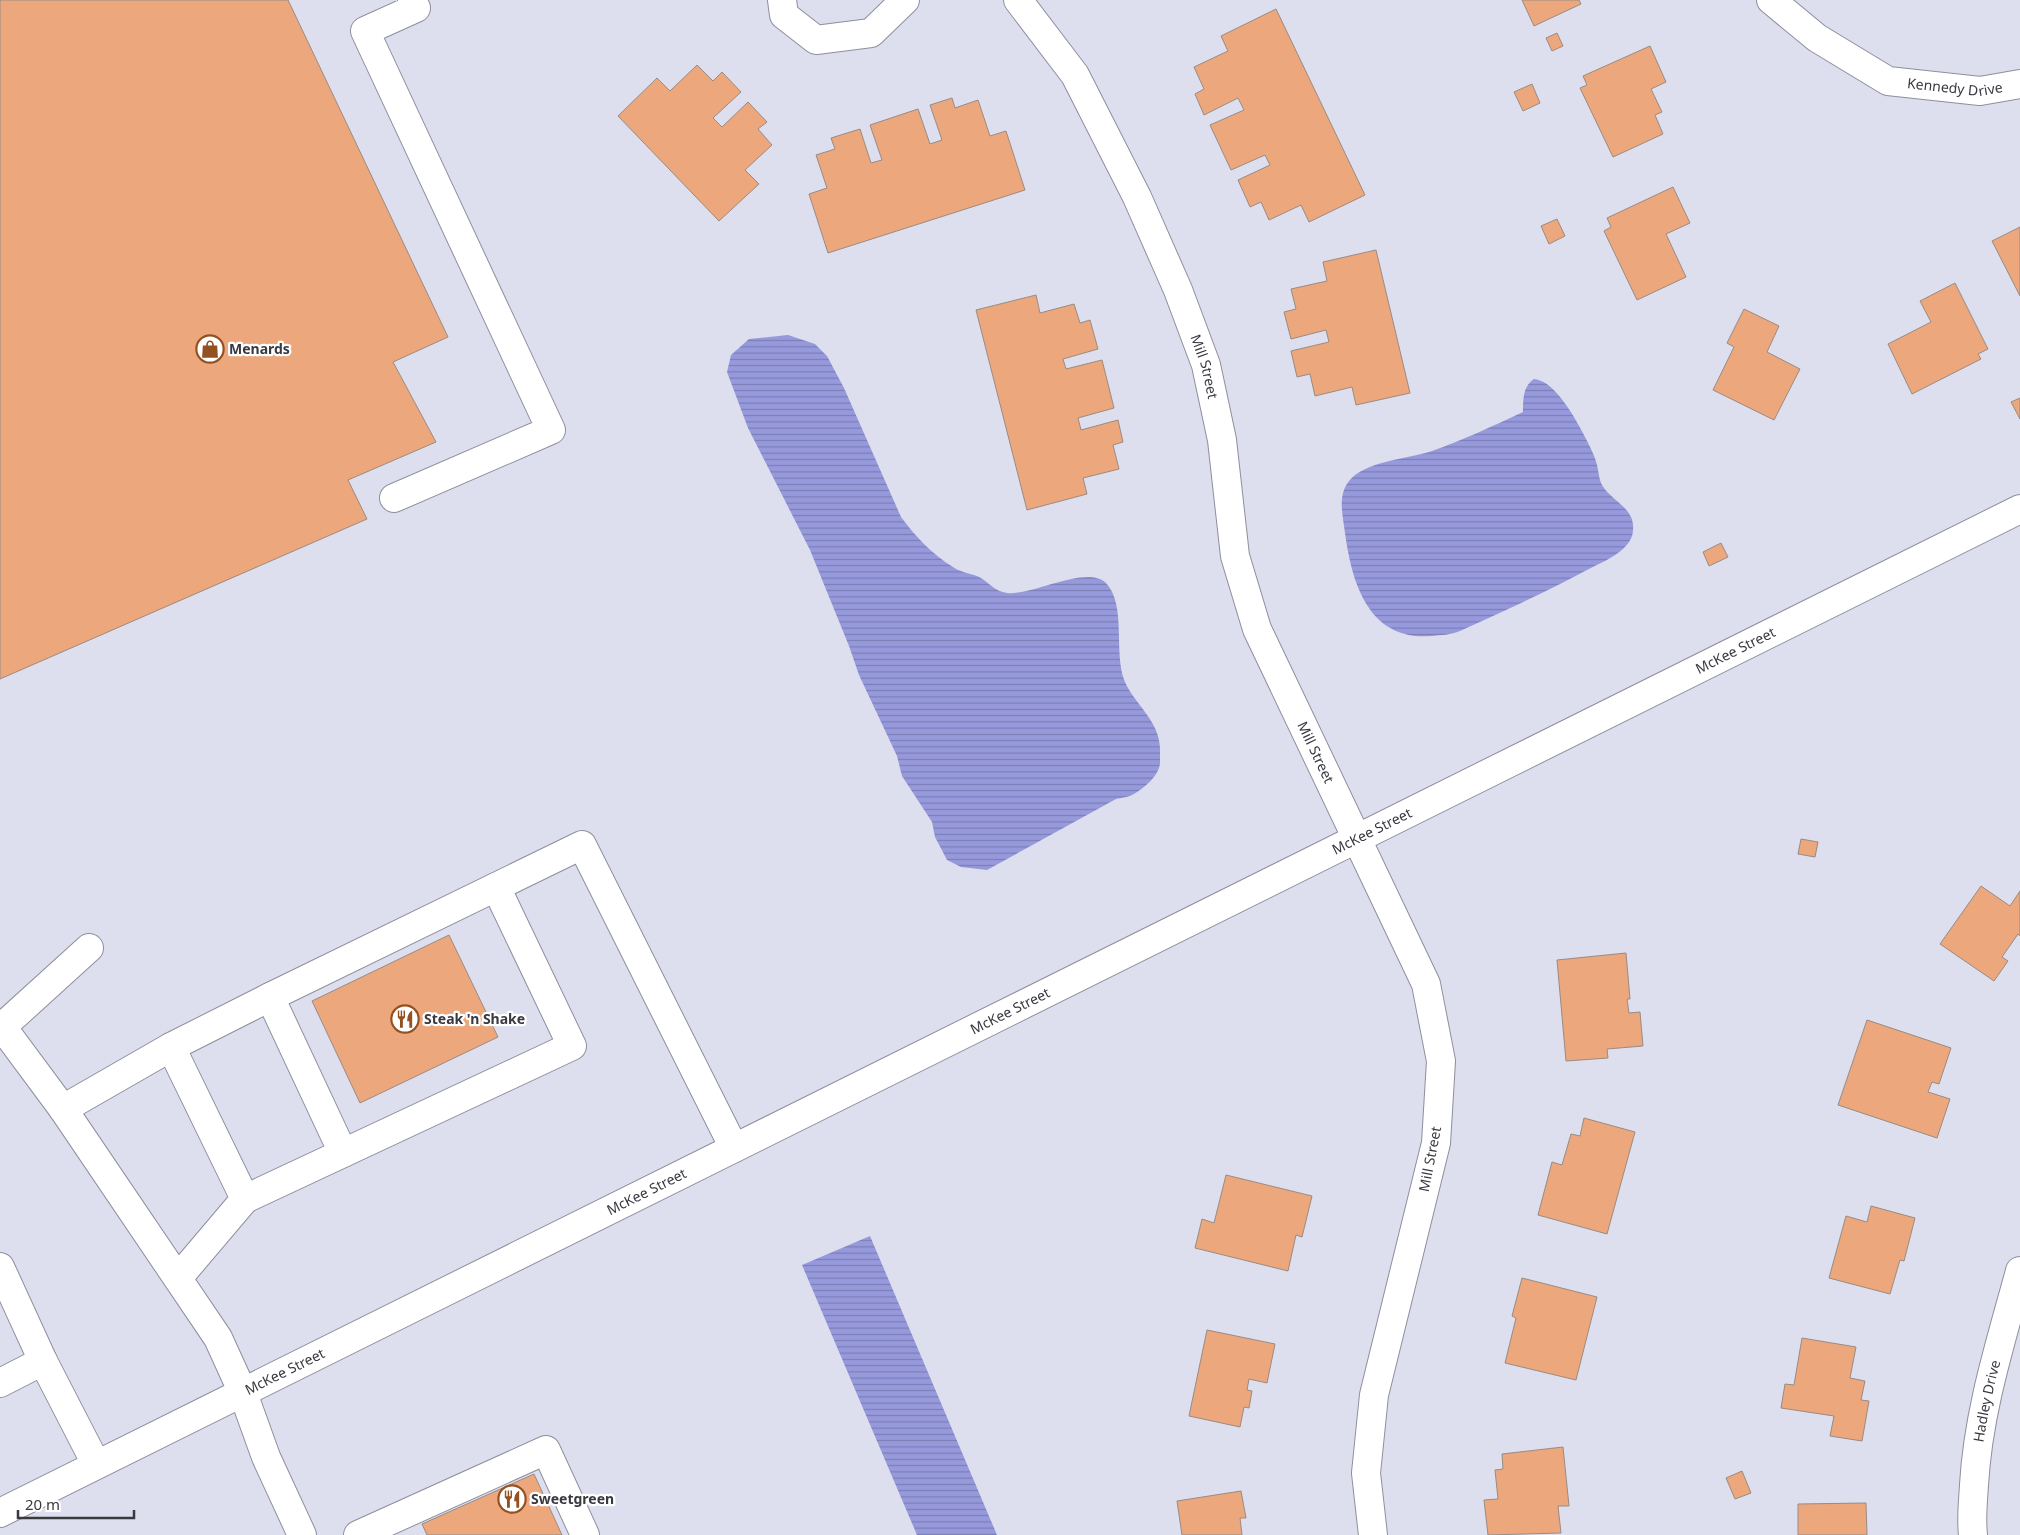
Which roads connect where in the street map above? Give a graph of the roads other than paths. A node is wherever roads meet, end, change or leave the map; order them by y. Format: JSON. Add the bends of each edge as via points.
{"nodes":[{"id":1,"x":412,"y":0,"type":"edge"},
{"id":2,"x":782,"y":0,"type":"edge"},
{"id":3,"x":905,"y":0,"type":"edge"},
{"id":4,"x":1018,"y":0,"type":"edge"},
{"id":5,"x":1771,"y":0,"type":"edge"},
{"id":6,"x":2020,"y":84,"type":"edge"},
{"id":7,"x":394,"y":498,"type":"dead end"},
{"id":8,"x":2020,"y":509,"type":"edge"},
{"id":9,"x":1356,"y":840,"type":"junction"},
{"id":10,"x":496,"y":887,"type":"junction"},
{"id":11,"x":89,"y":948,"type":"dead end"},
{"id":12,"x":270,"y":997,"type":"junction"},
{"id":13,"x":1,"y":1025,"type":"edge"},
{"id":14,"x":171,"y":1047,"type":"junction"},
{"id":15,"x":63,"y":1109,"type":"junction"},
{"id":16,"x":734,"y":1148,"type":"junction"},
{"id":17,"x":343,"y":1153,"type":"junction"},
{"id":18,"x":245,"y":1199,"type":"junction"},
{"id":19,"x":0,"y":1267,"type":"edge"},
{"id":20,"x":2020,"y":1271,"type":"edge"},
{"id":21,"x":178,"y":1278,"type":"junction"},
{"id":22,"x":43,"y":1361,"type":"junction"},
{"id":23,"x":0,"y":1383,"type":"edge"},
{"id":24,"x":243,"y":1393,"type":"junction"},
{"id":25,"x":96,"y":1464,"type":"junction"},
{"id":26,"x":0,"y":1513,"type":"edge"},
{"id":27,"x":302,"y":1535,"type":"edge"},
{"id":28,"x":358,"y":1535,"type":"edge"},
{"id":29,"x":586,"y":1535,"type":"edge"},
{"id":30,"x":1373,"y":1535,"type":"edge"},
{"id":31,"x":1974,"y":1535,"type":"edge"}],
"edges":[{"from":1,"to":7,"type":"street","via":[[416,8],[365,31],[551,430]]},
{"from":2,"to":3,"type":"street","via":[[784,15],[816,40],[871,33]]},
{"from":4,"to":9,"type":"street","name":"Mill Street","via":[[1074,75],[1137,197],[1178,290],[1206,365],[1222,440],[1236,556],[1257,628]]},
{"from":5,"to":6,"type":"street","name":"Kennedy Drive","via":[[1817,38],[1888,81],[1980,91]]},
{"from":8,"to":9,"type":"street","name":"McKee Street"},
{"from":9,"to":16,"type":"street","name":"McKee Street"},
{"from":9,"to":30,"type":"street","name":"Mill Street","via":[[1426,984],[1441,1062],[1436,1143],[1374,1395],[1366,1473]]},
{"from":10,"to":12,"type":"street"},
{"from":10,"to":16,"type":"street","via":[[582,845]]},
{"from":10,"to":17,"type":"street","via":[[572,1046]]},
{"from":11,"to":13,"type":"street"},
{"from":12,"to":14,"type":"street"},
{"from":12,"to":17,"type":"street"},
{"from":13,"to":15,"type":"street"},
{"from":14,"to":15,"type":"street"},
{"from":14,"to":18,"type":"street"},
{"from":15,"to":21,"type":"street"},
{"from":16,"to":24,"type":"street","name":"McKee Street"},
{"from":17,"to":18,"type":"street"},
{"from":18,"to":21,"type":"street"},
{"from":19,"to":22,"type":"street"},
{"from":20,"to":31,"type":"street","name":"Hadley Drive","via":[[1987,1394],[1976,1456]]},
{"from":21,"to":24,"type":"street","via":[[218,1338]]},
{"from":22,"to":23,"type":"street"},
{"from":22,"to":25,"type":"street"},
{"from":24,"to":25,"type":"street","name":"McKee Street"},
{"from":24,"to":27,"type":"street","via":[[266,1457]]},
{"from":25,"to":26,"type":"street","name":"McKee Street"},
{"from":28,"to":29,"type":"street","via":[[546,1450]]}]}
